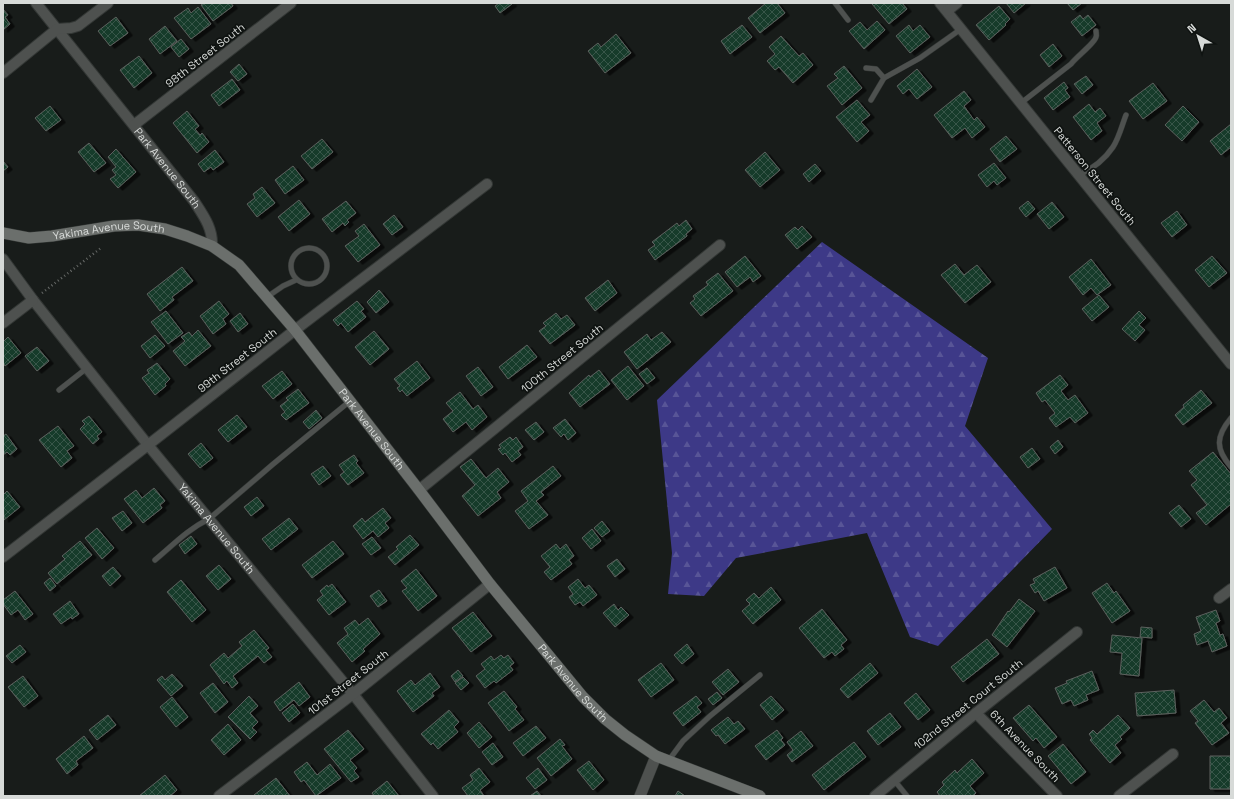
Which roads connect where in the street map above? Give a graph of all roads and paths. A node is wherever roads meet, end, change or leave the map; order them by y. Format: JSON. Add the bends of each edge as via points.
{"nodes":[{"id":1,"x":36,"y":3,"type":"edge"},
{"id":2,"x":108,"y":3,"type":"edge"},
{"id":3,"x":291,"y":3,"type":"edge"},
{"id":4,"x":835,"y":3,"type":"edge"},
{"id":5,"x":940,"y":3,"type":"edge"},
{"id":6,"x":957,"y":3,"type":"edge"},
{"id":7,"x":947,"y":11,"type":"junction"},
{"id":8,"x":848,"y":20,"type":"dead end"},
{"id":9,"x":57,"y":29,"type":"junction"},
{"id":10,"x":961,"y":29,"type":"junction"},
{"id":11,"x":1096,"y":31,"type":"dead end"},
{"id":12,"x":866,"y":68,"type":"dead end"},
{"id":13,"x":3,"y":73,"type":"edge"},
{"id":14,"x":884,"y":78,"type":"junction"},
{"id":15,"x":871,"y":100,"type":"dead end"},
{"id":16,"x":1021,"y":104,"type":"junction"},
{"id":17,"x":1126,"y":115,"type":"dead end"},
{"id":18,"x":134,"y":126,"type":"junction"},
{"id":19,"x":1079,"y":175,"type":"junction"},
{"id":20,"x":488,"y":184,"type":"dead end"},
{"id":21,"x":3,"y":233,"type":"edge"},
{"id":22,"x":720,"y":245,"type":"dead end"},
{"id":23,"x":212,"y":246,"type":"junction"},
{"id":24,"x":101,"y":248,"type":"dead end"},
{"id":25,"x":3,"y":259,"type":"edge"},
{"id":26,"x":296,"y":280,"type":"junction"},
{"id":27,"x":267,"y":297,"type":"junction"},
{"id":28,"x":33,"y":300,"type":"junction"},
{"id":29,"x":3,"y":322,"type":"edge"},
{"id":30,"x":295,"y":330,"type":"junction"},
{"id":31,"x":1231,"y":364,"type":"edge"},
{"id":32,"x":87,"y":368,"type":"junction"},
{"id":33,"x":59,"y":390,"type":"dead end"},
{"id":34,"x":350,"y":401,"type":"junction"},
{"id":35,"x":1231,"y":418,"type":"edge"},
{"id":36,"x":148,"y":445,"type":"junction"},
{"id":37,"x":1231,"y":467,"type":"edge"},
{"id":38,"x":419,"y":490,"type":"junction"},
{"id":39,"x":209,"y":519,"type":"junction"},
{"id":40,"x":3,"y":557,"type":"edge"},
{"id":41,"x":155,"y":560,"type":"dead end"},
{"id":42,"x":490,"y":584,"type":"junction"},
{"id":43,"x":1231,"y":589,"type":"edge"},
{"id":44,"x":1219,"y":598,"type":"dead end"},
{"id":45,"x":1077,"y":632,"type":"dead end"},
{"id":46,"x":760,"y":675,"type":"dead end"},
{"id":47,"x":353,"y":694,"type":"junction"},
{"id":48,"x":976,"y":713,"type":"junction"},
{"id":49,"x":1173,"y":754,"type":"dead end"},
{"id":50,"x":656,"y":756,"type":"junction"},
{"id":51,"x":669,"y":760,"type":"junction"},
{"id":52,"x":894,"y":780,"type":"junction"},
{"id":53,"x":219,"y":796,"type":"edge"},
{"id":54,"x":433,"y":796,"type":"edge"},
{"id":55,"x":640,"y":796,"type":"edge"},
{"id":56,"x":760,"y":796,"type":"edge"},
{"id":57,"x":875,"y":796,"type":"edge"},
{"id":58,"x":907,"y":796,"type":"edge"},
{"id":59,"x":1057,"y":796,"type":"edge"},
{"id":60,"x":1119,"y":796,"type":"edge"}],
"edges":[{"from":1,"to":9,"type":"street","name":"Park Avenue South"},
{"from":2,"to":9,"type":"street","via":[[78,26]]},
{"from":3,"to":18,"type":"street","name":"98th Street South"},
{"from":4,"to":8,"type":"lane"},
{"from":5,"to":7,"type":"street","name":"Patterson Street South"},
{"from":6,"to":7,"type":"street"},
{"from":7,"to":10,"type":"street","name":"Patterson Street South"},
{"from":9,"to":13,"type":"street"},
{"from":9,"to":18,"type":"street","name":"Park Avenue South"},
{"from":10,"to":14,"type":"lane","via":[[920,58]]},
{"from":10,"to":16,"type":"street","name":"Patterson Street South"},
{"from":11,"to":16,"type":"lane","via":[[1094,41],[1071,64]]},
{"from":12,"to":14,"type":"lane","via":[[876,69]]},
{"from":14,"to":15,"type":"lane"},
{"from":16,"to":19,"type":"street","name":"Patterson Street South"},
{"from":17,"to":19,"type":"lane","via":[[1113,147],[1099,162]]},
{"from":18,"to":23,"type":"street","name":"Park Avenue South","via":[[204,215],[213,237]]},
{"from":19,"to":31,"type":"street","name":"Patterson Street South"},
{"from":20,"to":30,"type":"street","name":"99th Street South"},
{"from":21,"to":23,"type":"main road","name":"Yakima Avenue South","via":[[29,238],[138,224],[164,229]]},
{"from":22,"to":38,"type":"street","name":"100th Street South"},
{"from":23,"to":27,"type":"main road","name":"Park Avenue South","via":[[239,265]]},
{"from":24,"to":28,"type":"path"},
{"from":25,"to":28,"type":"street","name":"Yakima Avenue South"},
{"from":26,"to":26,"type":"lane","via":[[306,285],[321,280],[327,264],[322,253],[304,248],[293,256],[290,268]]},
{"from":26,"to":27,"type":"lane"},
{"from":27,"to":30,"type":"main road","name":"Park Avenue South"},
{"from":28,"to":29,"type":"street"},
{"from":28,"to":32,"type":"street","name":"Yakima Avenue South"},
{"from":30,"to":34,"type":"main road","name":"Park Avenue South"},
{"from":30,"to":36,"type":"street","name":"99th Street South"},
{"from":32,"to":33,"type":"lane"},
{"from":32,"to":36,"type":"street","name":"Yakima Avenue South"},
{"from":34,"to":38,"type":"main road","name":"Park Avenue South"},
{"from":34,"to":39,"type":"lane"},
{"from":35,"to":37,"type":"lane","via":[[1219,437],[1220,449]]},
{"from":36,"to":39,"type":"street","name":"Yakima Avenue South"},
{"from":36,"to":40,"type":"street","name":"99th Street South"},
{"from":38,"to":42,"type":"main road","name":"Park Avenue South"},
{"from":39,"to":41,"type":"lane","via":[[182,536]]},
{"from":39,"to":47,"type":"street","name":"Yakima Avenue South"},
{"from":42,"to":47,"type":"street","name":"101st Street South"},
{"from":42,"to":50,"type":"main road","name":"Park Avenue South","via":[[583,697],[625,735]]},
{"from":43,"to":44,"type":"street"},
{"from":45,"to":48,"type":"street","name":"102nd Street Court South"},
{"from":46,"to":51,"type":"lane","via":[[683,741]]},
{"from":47,"to":53,"type":"street","name":"101st Street South"},
{"from":47,"to":54,"type":"street","name":"Yakima Avenue South"},
{"from":48,"to":52,"type":"street","name":"102nd Street Court South"},
{"from":48,"to":59,"type":"street","name":"6th Avenue South"},
{"from":49,"to":60,"type":"street"},
{"from":50,"to":51,"type":"main road","name":"Park Avenue South"},
{"from":50,"to":55,"type":"street"},
{"from":51,"to":56,"type":"main road","name":"Park Avenue South"},
{"from":52,"to":57,"type":"street","name":"102nd Street Court South"},
{"from":52,"to":58,"type":"lane"}]}
